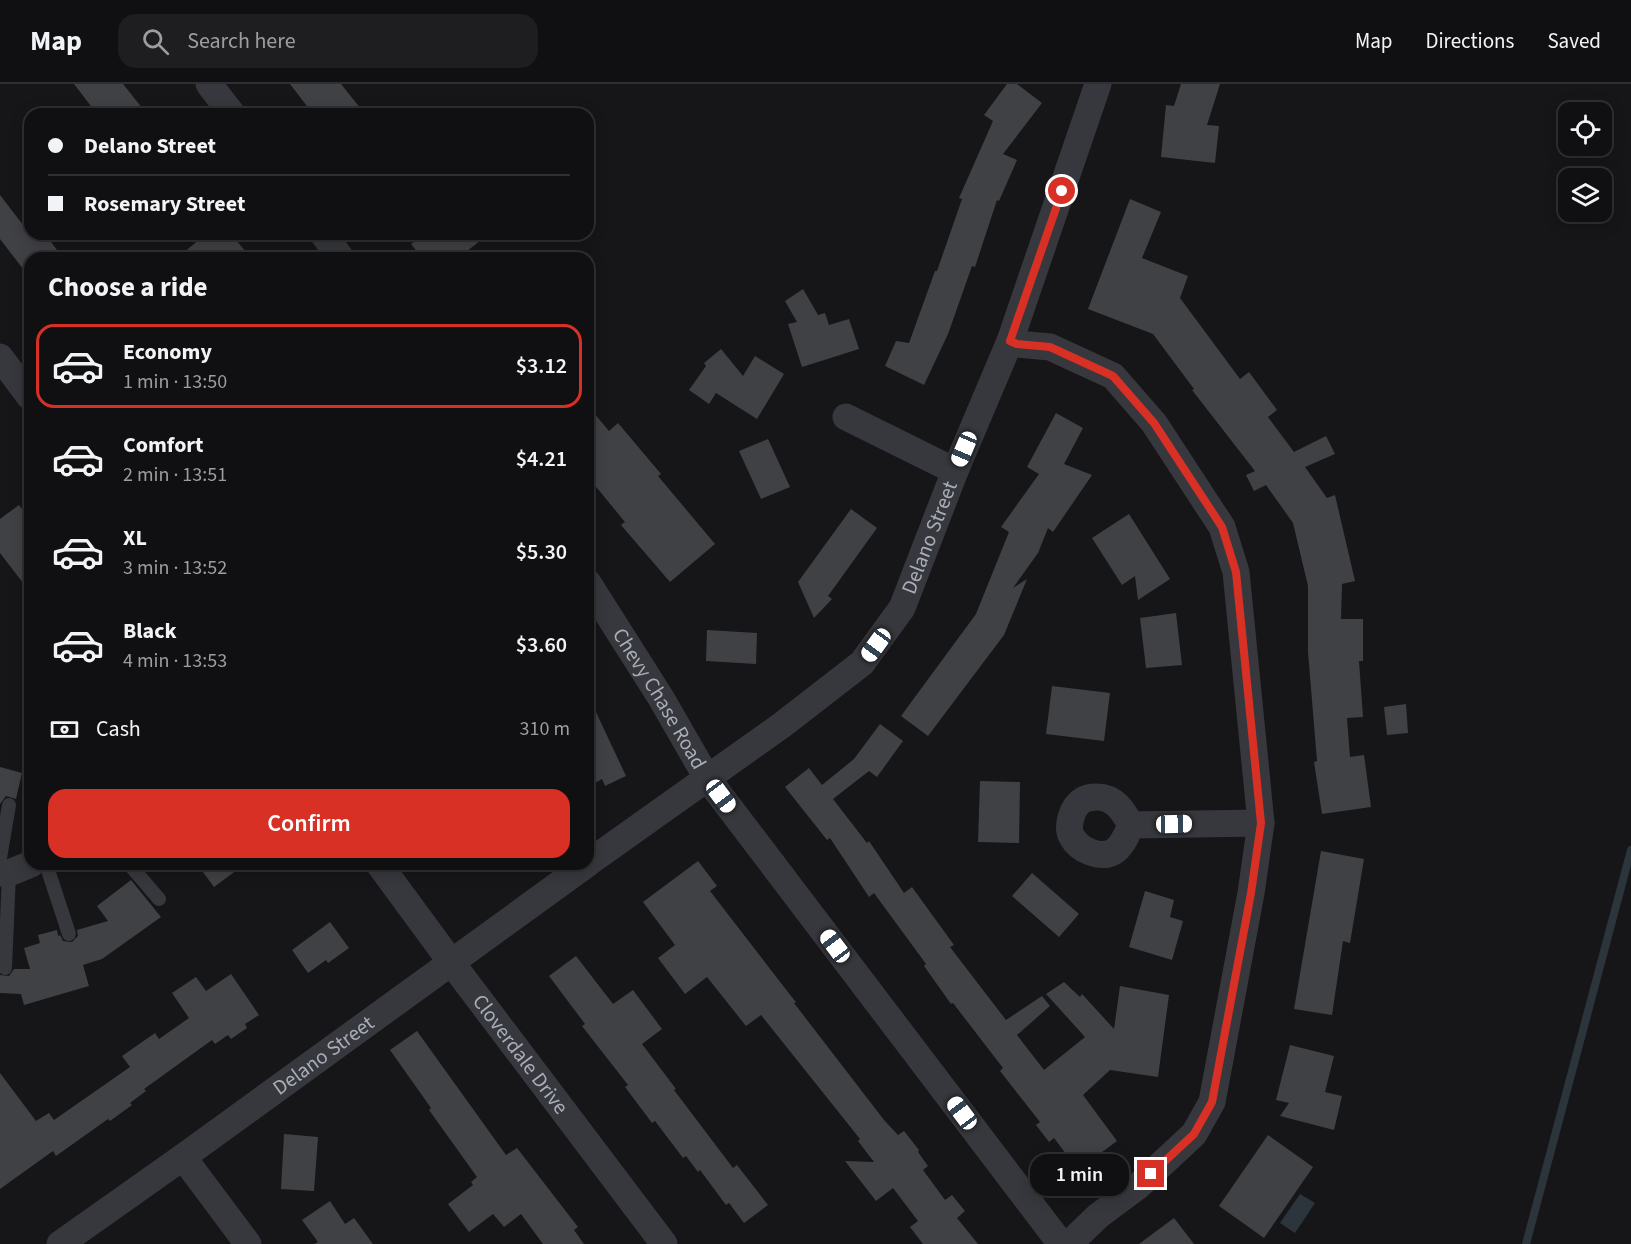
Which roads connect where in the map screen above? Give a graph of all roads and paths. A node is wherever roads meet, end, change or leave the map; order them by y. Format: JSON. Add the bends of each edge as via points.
{"nodes":[{"id":1,"x":210,"y":84,"type":"edge"},
{"id":2,"x":1098,"y":84,"type":"edge"},
{"id":3,"x":228,"y":108,"type":"edge"},
{"id":4,"x":1010,"y":341,"type":"junction"},
{"id":5,"x":0,"y":357,"type":"edge"},
{"id":6,"x":24,"y":389,"type":"edge"},
{"id":7,"x":846,"y":417,"type":"dead end"},
{"id":8,"x":955,"y":471,"type":"junction"},
{"id":9,"x":594,"y":592,"type":"edge"},
{"id":10,"x":707,"y":778,"type":"junction"},
{"id":11,"x":9,"y":805,"type":"dead end"},
{"id":12,"x":1261,"y":823,"type":"junction"},
{"id":13,"x":1131,"y":825,"type":"dead end"},
{"id":14,"x":594,"y":859,"type":"edge"},
{"id":15,"x":10,"y":867,"type":"edge"},
{"id":16,"x":48,"y":870,"type":"edge"},
{"id":17,"x":134,"y":870,"type":"edge"},
{"id":18,"x":383,"y":870,"type":"edge"},
{"id":19,"x":579,"y":870,"type":"edge"},
{"id":20,"x":159,"y":899,"type":"dead end"},
{"id":21,"x":69,"y":934,"type":"dead end"},
{"id":22,"x":451,"y":962,"type":"junction"},
{"id":23,"x":5,"y":968,"type":"dead end"},
{"id":24,"x":183,"y":1157,"type":"junction"},
{"id":25,"x":60,"y":1244,"type":"edge"},
{"id":26,"x":248,"y":1244,"type":"edge"},
{"id":27,"x":664,"y":1244,"type":"edge"},
{"id":28,"x":1062,"y":1244,"type":"edge"},
{"id":29,"x":1069,"y":1244,"type":"edge"}],
"edges":[{"from":1,"to":3,"type":"street"},
{"from":2,"to":4,"type":"street","name":"Delano Street"},
{"from":4,"to":8,"type":"street","name":"Delano Street"},
{"from":4,"to":12,"type":"street","via":[[1050,347],[1113,376],[1154,423],[1222,527],[1236,572]]},
{"from":5,"to":6,"type":"street"},
{"from":7,"to":8,"type":"street"},
{"from":8,"to":10,"type":"street","name":"Delano Street","via":[[902,608],[862,663]]},
{"from":9,"to":10,"type":"street","name":"Chevy Chase Road"},
{"from":10,"to":14,"type":"street","name":"Delano Street"},
{"from":10,"to":28,"type":"street","name":"Chevy Chase Road"},
{"from":11,"to":15,"type":"lane"},
{"from":12,"to":13,"type":"street"},
{"from":12,"to":29,"type":"street","via":[[1212,1102],[1194,1134]]},
{"from":15,"to":23,"type":"lane"},
{"from":16,"to":21,"type":"lane"},
{"from":17,"to":20,"type":"lane"},
{"from":18,"to":22,"type":"street","name":"Cloverdale Drive"},
{"from":19,"to":22,"type":"street","name":"Delano Street"},
{"from":22,"to":24,"type":"street","name":"Delano Street"},
{"from":22,"to":27,"type":"street","name":"Cloverdale Drive"},
{"from":24,"to":25,"type":"street","name":"Delano Street"},
{"from":24,"to":26,"type":"street"}]}
